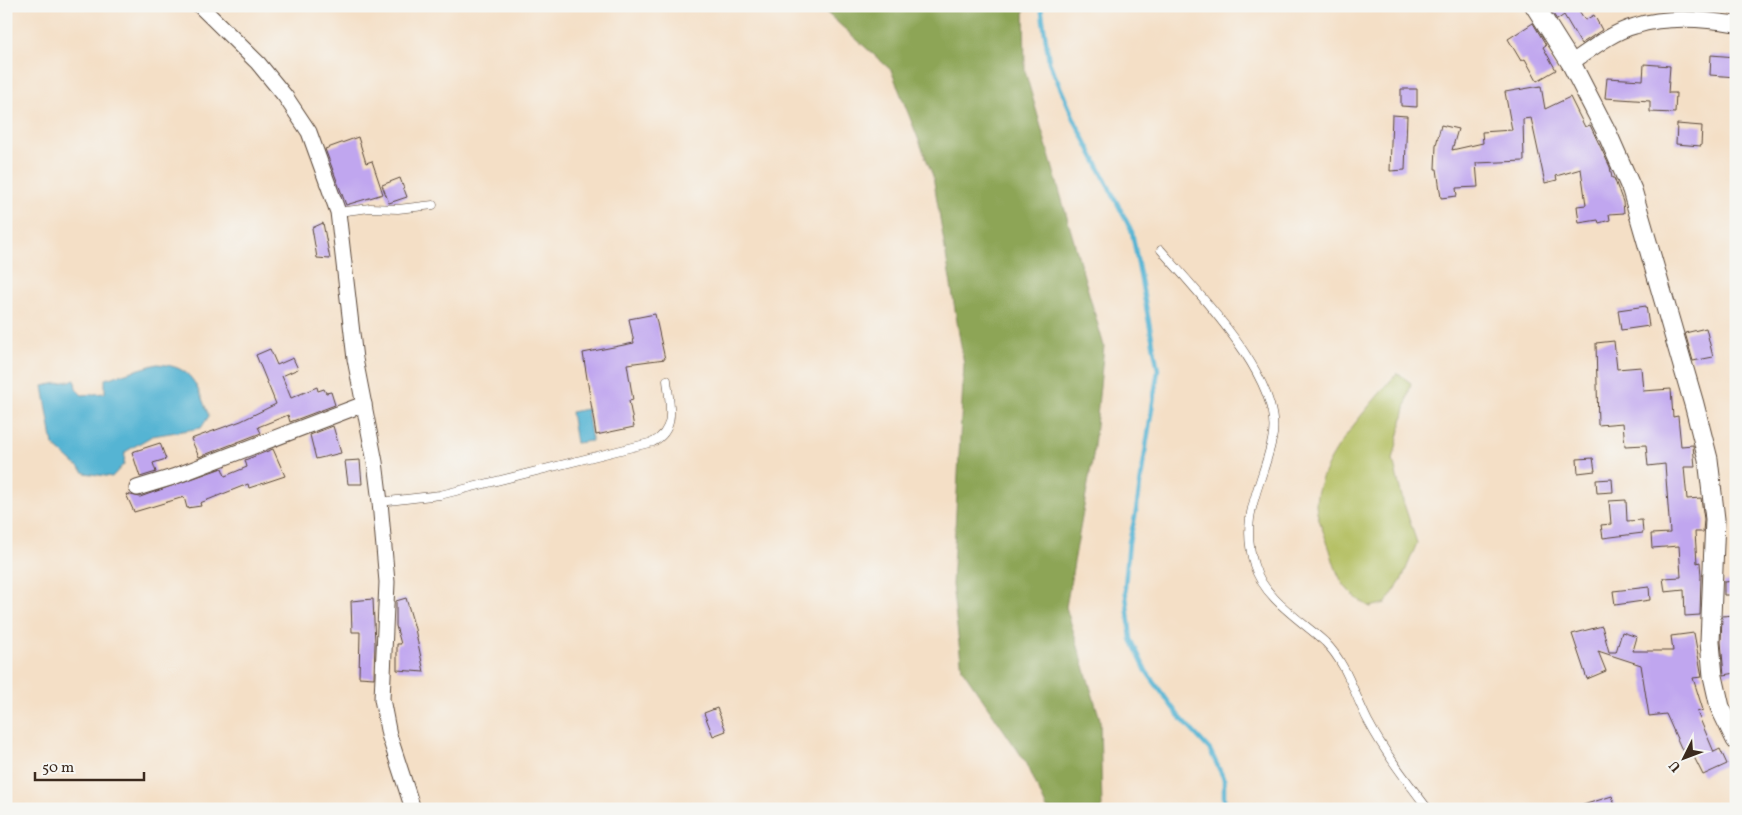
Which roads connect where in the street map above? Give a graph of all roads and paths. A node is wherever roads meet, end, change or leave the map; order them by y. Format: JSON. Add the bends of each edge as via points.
{"nodes":[{"id":1,"x":200,"y":6,"type":"edge"},
{"id":2,"x":1535,"y":6,"type":"edge"},
{"id":3,"x":1736,"y":24,"type":"edge"},
{"id":4,"x":1570,"y":63,"type":"junction"},
{"id":5,"x":433,"y":205,"type":"dead end"},
{"id":6,"x":338,"y":212,"type":"junction"},
{"id":7,"x":1161,"y":250,"type":"dead end"},
{"id":8,"x":667,"y":380,"type":"dead end"},
{"id":9,"x":364,"y":404,"type":"junction"},
{"id":10,"x":137,"y":488,"type":"dead end"},
{"id":11,"x":380,"y":502,"type":"junction"},
{"id":12,"x":1736,"y":740,"type":"edge"},
{"id":13,"x":413,"y":809,"type":"edge"},
{"id":14,"x":1428,"y":809,"type":"edge"}],
"edges":[{"from":1,"to":6,"type":"street","via":[[258,63],[285,96],[309,132]]},
{"from":2,"to":4,"type":"street"},
{"from":3,"to":4,"type":"street","via":[[1672,20],[1635,25]]},
{"from":4,"to":12,"type":"street","via":[[1607,133],[1632,190],[1708,459],[1715,519],[1710,642],[1720,707]]},
{"from":5,"to":6,"type":"lane"},
{"from":6,"to":9,"type":"street","via":[[355,358]]},
{"from":7,"to":14,"type":"lane","via":[[1225,326],[1257,372],[1269,399],[1274,418],[1273,440],[1250,515],[1254,566],[1268,590],[1326,644],[1343,666],[1388,757]]},
{"from":8,"to":11,"type":"lane","via":[[670,427],[653,442],[440,495]]},
{"from":9,"to":10,"type":"street","via":[[173,478]]},
{"from":9,"to":11,"type":"street"},
{"from":11,"to":13,"type":"street","via":[[387,582],[382,699],[388,735]]}]}
